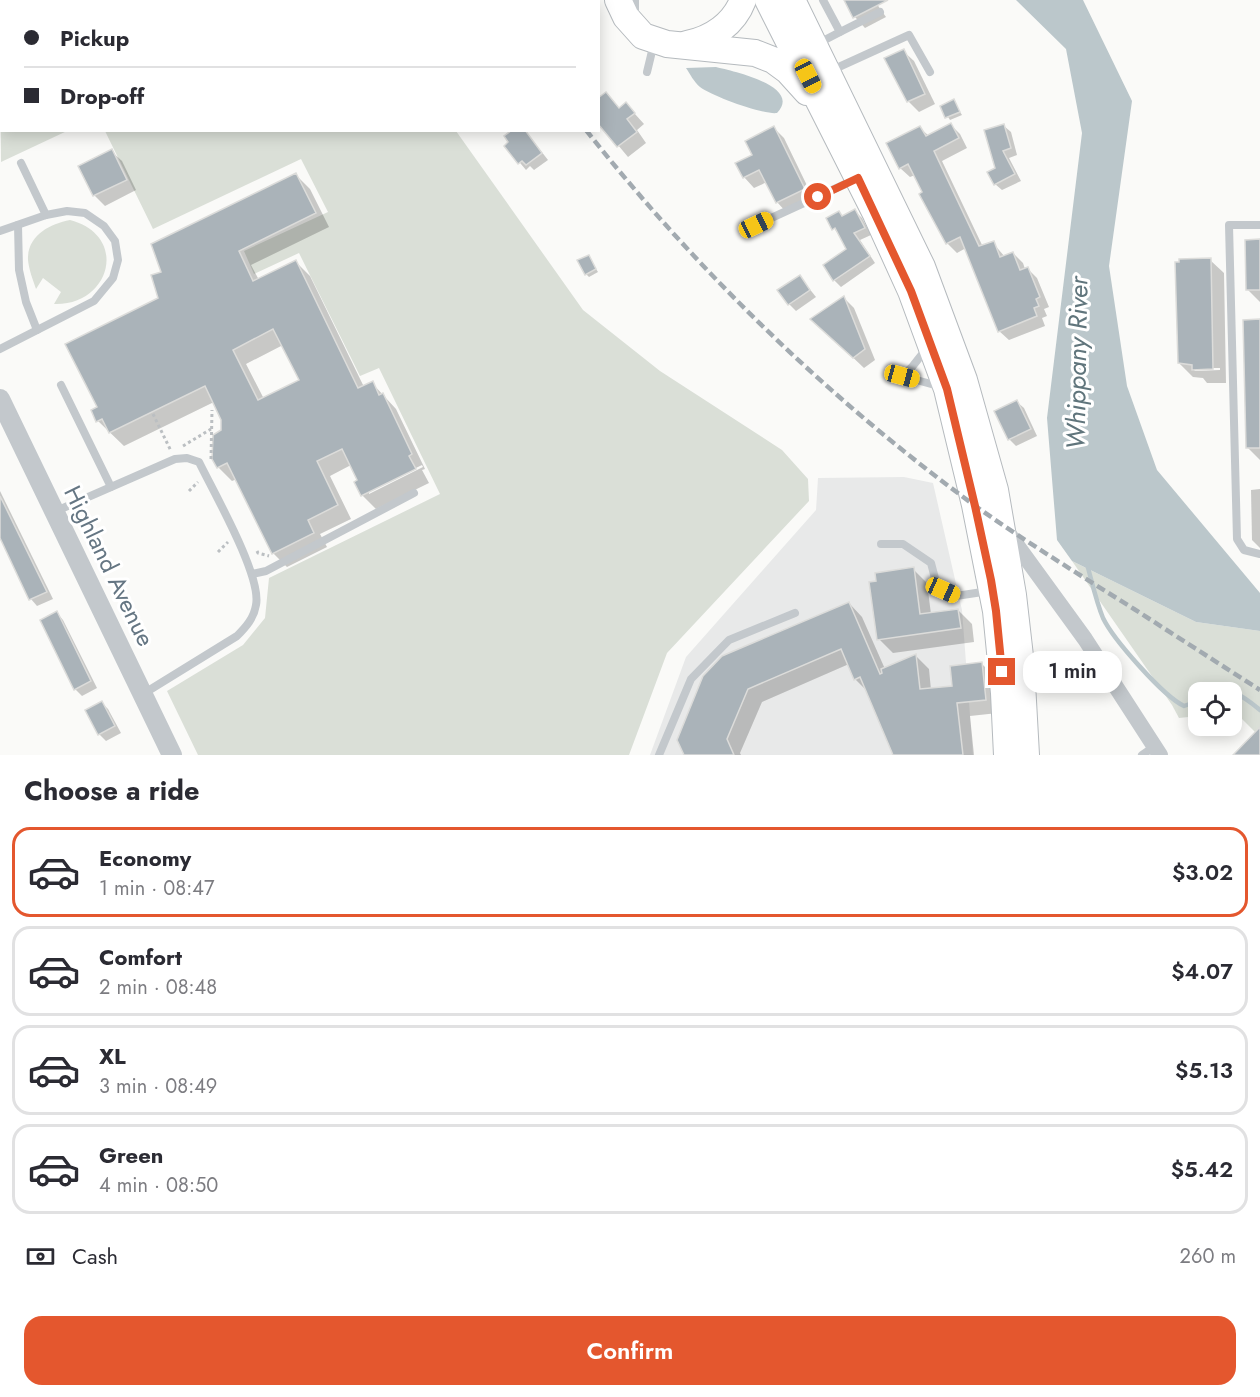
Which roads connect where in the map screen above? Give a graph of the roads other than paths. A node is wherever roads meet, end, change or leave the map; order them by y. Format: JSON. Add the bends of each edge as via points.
{"nodes":[{"id":1,"x":618,"y":0,"type":"edge"},
{"id":2,"x":635,"y":0,"type":"edge"},
{"id":3,"x":742,"y":0,"type":"edge"},
{"id":4,"x":768,"y":0,"type":"edge"},
{"id":5,"x":792,"y":0,"type":"edge"},
{"id":6,"x":824,"y":0,"type":"edge"},
{"id":7,"x":880,"y":12,"type":"dead end"},
{"id":8,"x":840,"y":32,"type":"junction"},
{"id":9,"x":658,"y":41,"type":"junction"},
{"id":10,"x":814,"y":45,"type":"junction"},
{"id":11,"x":647,"y":72,"type":"dead end"},
{"id":12,"x":930,"y":72,"type":"dead end"},
{"id":13,"x":827,"y":73,"type":"junction"},
{"id":14,"x":840,"y":139,"type":"junction"},
{"id":15,"x":21,"y":164,"type":"dead end"},
{"id":16,"x":858,"y":178,"type":"junction"},
{"id":17,"x":46,"y":215,"type":"junction"},
{"id":18,"x":18,"y":225,"type":"junction"},
{"id":19,"x":756,"y":225,"type":"dead end"},
{"id":20,"x":1260,"y":225,"type":"edge"},
{"id":21,"x":0,"y":231,"type":"edge"},
{"id":22,"x":37,"y":330,"type":"junction"},
{"id":23,"x":930,"y":343,"type":"junction"},
{"id":24,"x":0,"y":349,"type":"edge"},
{"id":25,"x":61,"y":386,"type":"dead end"},
{"id":26,"x":947,"y":389,"type":"junction"},
{"id":27,"x":2,"y":410,"type":"edge"},
{"id":28,"x":111,"y":487,"type":"junction"},
{"id":29,"x":414,"y":493,"type":"dead end"},
{"id":30,"x":54,"y":512,"type":"junction"},
{"id":31,"x":1001,"y":524,"type":"junction"},
{"id":32,"x":881,"y":544,"type":"dead end"},
{"id":33,"x":1260,"y":554,"type":"edge"},
{"id":34,"x":252,"y":574,"type":"junction"},
{"id":35,"x":993,"y":591,"type":"junction"},
{"id":36,"x":795,"y":613,"type":"dead end"},
{"id":37,"x":142,"y":694,"type":"junction"},
{"id":38,"x":1004,"y":745,"type":"edge"},
{"id":39,"x":1153,"y":752,"type":"edge"},
{"id":40,"x":172,"y":755,"type":"edge"},
{"id":41,"x":659,"y":755,"type":"edge"},
{"id":42,"x":1026,"y":755,"type":"edge"}],
"edges":[{"from":1,"to":9,"type":"main road","via":[[626,17]]},
{"from":2,"to":9,"type":"lane","via":[[635,16]]},
{"from":3,"to":9,"type":"main road","via":[[734,17],[700,41]]},
{"from":4,"to":14,"type":"main road"},
{"from":5,"to":10,"type":"main road"},
{"from":6,"to":8,"type":"lane"},
{"from":7,"to":8,"type":"lane"},
{"from":8,"to":10,"type":"lane"},
{"from":9,"to":11,"type":"lane"},
{"from":9,"to":14,"type":"main road","via":[[755,53],[774,60],[813,98]]},
{"from":10,"to":13,"type":"main road"},
{"from":12,"to":13,"type":"lane","via":[[909,35]]},
{"from":13,"to":31,"type":"main road","via":[[922,267],[944,323],[964,380]]},
{"from":14,"to":16,"type":"main road"},
{"from":15,"to":17,"type":"lane"},
{"from":16,"to":19,"type":"lane"},
{"from":16,"to":23,"type":"main road","via":[[911,291]]},
{"from":17,"to":18,"type":"lane"},
{"from":17,"to":22,"type":"lane","via":[[67,210],[85,213],[104,226],[115,241],[118,260],[113,278],[94,301]]},
{"from":18,"to":21,"type":"lane"},
{"from":18,"to":22,"type":"lane","via":[[19,270]]},
{"from":20,"to":33,"type":"lane","via":[[1229,225],[1237,539],[1244,550]]},
{"from":22,"to":24,"type":"lane"},
{"from":23,"to":26,"type":"main road"},
{"from":23,"to":26,"type":"lane","via":[[902,376]]},
{"from":25,"to":28,"type":"lane"},
{"from":26,"to":35,"type":"main road"},
{"from":27,"to":30,"type":"street","name":"Highland Avenue"},
{"from":28,"to":30,"type":"lane"},
{"from":28,"to":34,"type":"lane","via":[[175,459],[199,462]]},
{"from":29,"to":34,"type":"lane","via":[[266,571]]},
{"from":30,"to":37,"type":"street","name":"Highland Avenue"},
{"from":31,"to":39,"type":"street","via":[[1085,639]]},
{"from":31,"to":42,"type":"main road","via":[[1020,653]]},
{"from":32,"to":35,"type":"lane","via":[[903,544],[931,563],[937,586],[956,596]]},
{"from":34,"to":37,"type":"lane","via":[[257,603],[249,622],[237,636]]},
{"from":35,"to":38,"type":"main road","via":[[1003,681]]},
{"from":36,"to":41,"type":"lane","via":[[729,640],[691,679]]},
{"from":37,"to":40,"type":"street","name":"Highland Avenue"}]}
